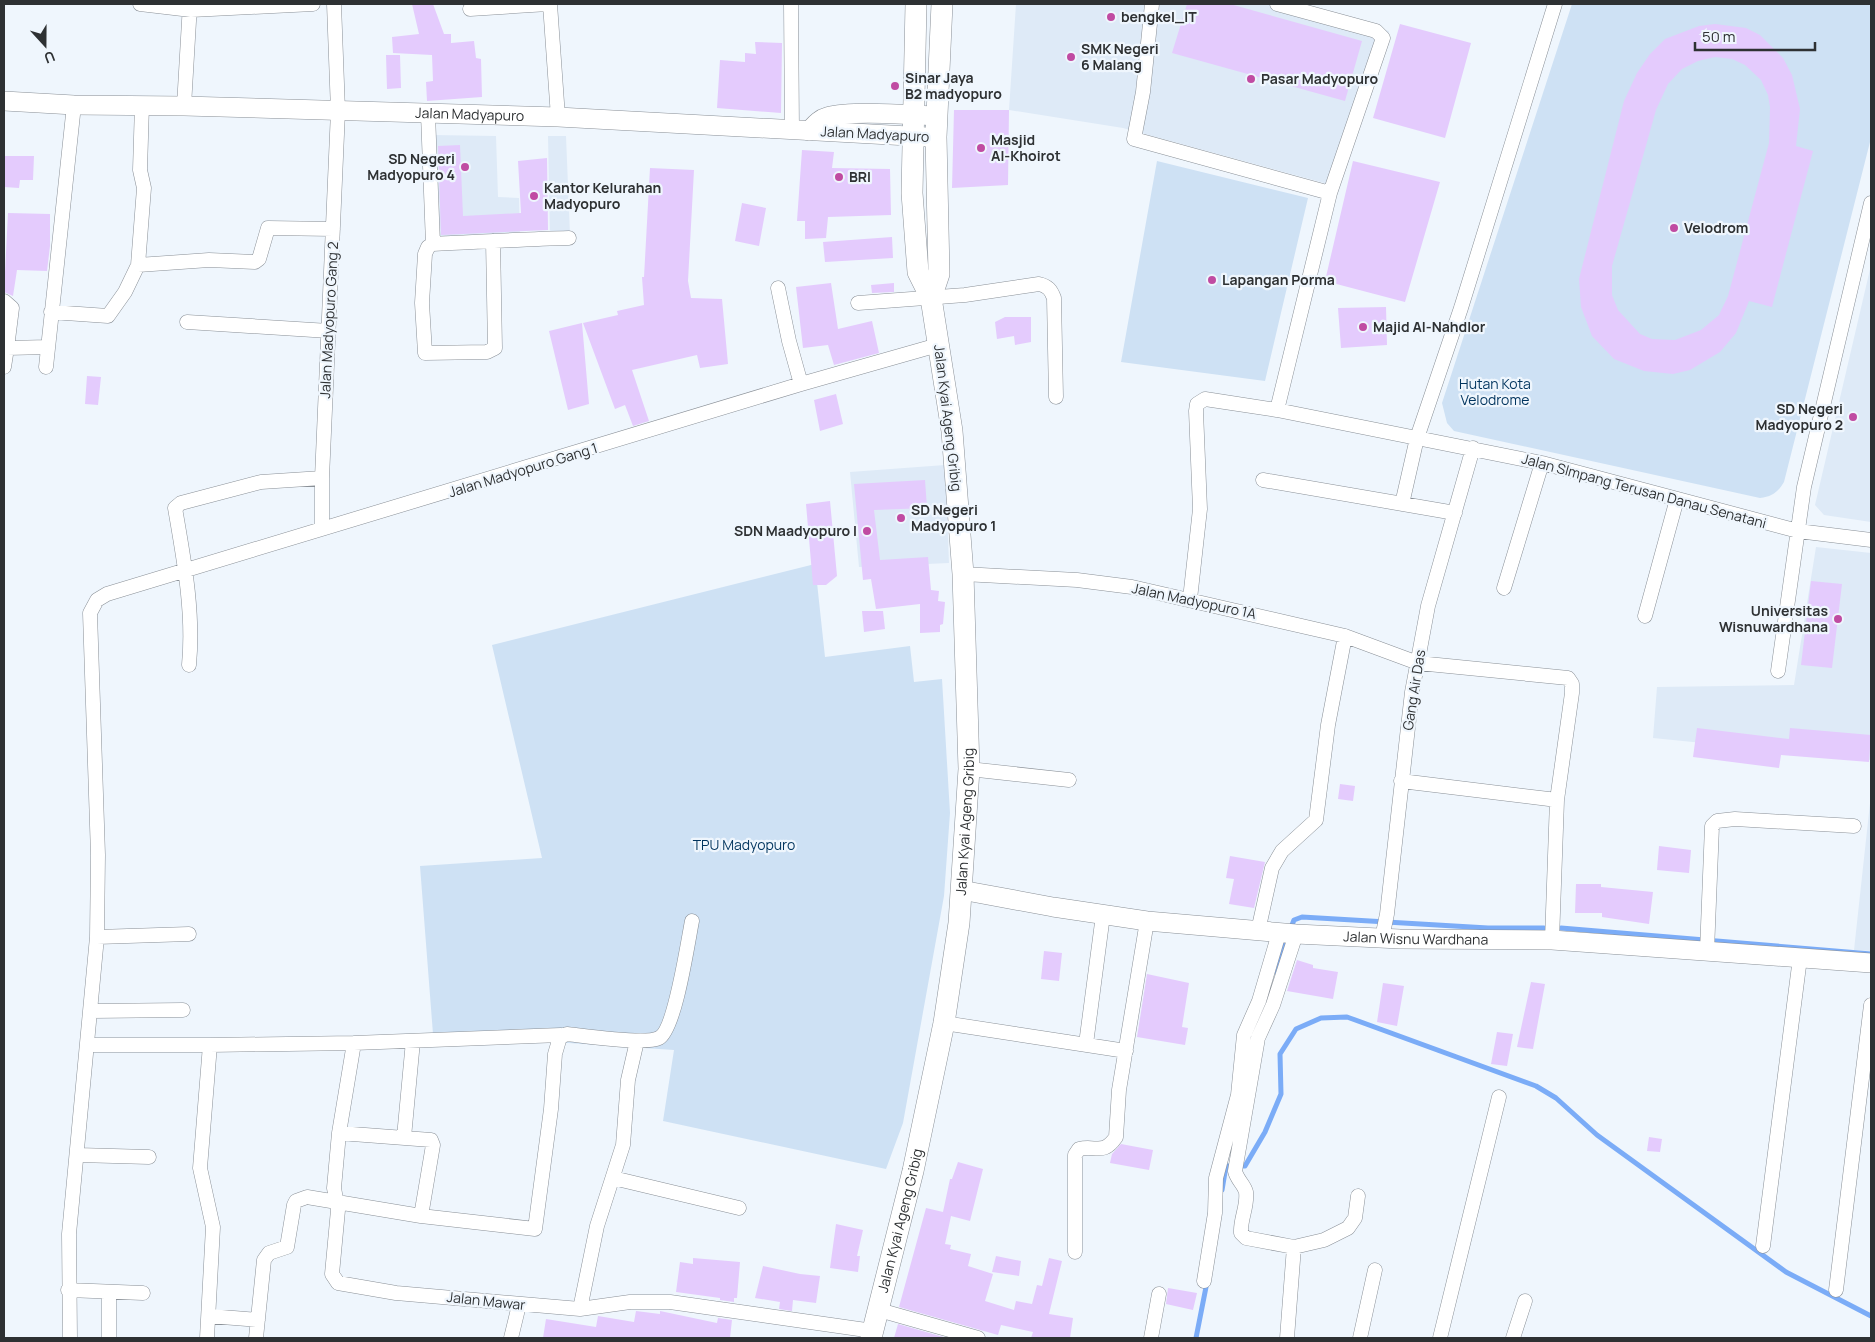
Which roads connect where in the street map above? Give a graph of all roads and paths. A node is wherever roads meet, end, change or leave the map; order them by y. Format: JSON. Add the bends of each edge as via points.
{"nodes":[{"id":1,"x":140,"y":4,"type":"edge"},
{"id":2,"x":313,"y":4,"type":"edge"},
{"id":3,"x":334,"y":4,"type":"edge"},
{"id":4,"x":549,"y":4,"type":"edge"},
{"id":5,"x":791,"y":4,"type":"edge"},
{"id":6,"x":916,"y":4,"type":"edge"},
{"id":7,"x":942,"y":4,"type":"edge"},
{"id":8,"x":1152,"y":4,"type":"edge"},
{"id":9,"x":1277,"y":4,"type":"edge"},
{"id":10,"x":1555,"y":4,"type":"edge"},
{"id":11,"x":191,"y":7,"type":"edge"},
{"id":12,"x":470,"y":9,"type":"dead end"},
{"id":13,"x":4,"y":101,"type":"edge"},
{"id":14,"x":74,"y":105,"type":"junction"},
{"id":15,"x":142,"y":105,"type":"junction"},
{"id":16,"x":184,"y":106,"type":"junction"},
{"id":17,"x":338,"y":111,"type":"junction"},
{"id":18,"x":428,"y":114,"type":"junction"},
{"id":19,"x":914,"y":115,"type":"junction"},
{"id":20,"x":936,"y":116,"type":"junction"},
{"id":21,"x":558,"y":118,"type":"junction"},
{"id":22,"x":800,"y":131,"type":"junction"},
{"id":23,"x":913,"y":136,"type":"junction"},
{"id":24,"x":936,"y":137,"type":"junction"},
{"id":25,"x":1330,"y":193,"type":"junction"},
{"id":26,"x":1871,"y":204,"type":"edge"},
{"id":27,"x":333,"y":229,"type":"junction"},
{"id":28,"x":569,"y":238,"type":"dead end"},
{"id":29,"x":493,"y":241,"type":"junction"},
{"id":30,"x":433,"y":244,"type":"junction"},
{"id":31,"x":138,"y":265,"type":"junction"},
{"id":32,"x":778,"y":288,"type":"dead end"},
{"id":33,"x":931,"y":298,"type":"junction"},
{"id":34,"x":4,"y":301,"type":"edge"},
{"id":35,"x":858,"y":303,"type":"dead end"},
{"id":36,"x":52,"y":312,"type":"junction"},
{"id":37,"x":187,"y":322,"type":"dead end"},
{"id":38,"x":329,"y":332,"type":"junction"},
{"id":39,"x":938,"y":345,"type":"junction"},
{"id":40,"x":48,"y":347,"type":"junction"},
{"id":41,"x":7,"y":348,"type":"junction"},
{"id":42,"x":4,"y":367,"type":"edge"},
{"id":43,"x":46,"y":367,"type":"dead end"},
{"id":44,"x":801,"y":384,"type":"junction"},
{"id":45,"x":1056,"y":396,"type":"dead end"},
{"id":46,"x":1277,"y":410,"type":"junction"},
{"id":47,"x":1417,"y":438,"type":"junction"},
{"id":48,"x":1473,"y":448,"type":"junction"},
{"id":49,"x":1542,"y":463,"type":"junction"},
{"id":50,"x":322,"y":478,"type":"junction"},
{"id":51,"x":1263,"y":480,"type":"dead end"},
{"id":52,"x":1677,"y":499,"type":"junction"},
{"id":53,"x":1402,"y":504,"type":"junction"},
{"id":54,"x":1454,"y":513,"type":"junction"},
{"id":55,"x":322,"y":528,"type":"junction"},
{"id":56,"x":1798,"y":532,"type":"junction"},
{"id":57,"x":1871,"y":540,"type":"edge"},
{"id":58,"x":186,"y":570,"type":"junction"},
{"id":59,"x":963,"y":574,"type":"junction"},
{"id":60,"x":1504,"y":588,"type":"dead end"},
{"id":61,"x":1190,"y":599,"type":"junction"},
{"id":62,"x":1645,"y":616,"type":"dead end"},
{"id":63,"x":1345,"y":636,"type":"junction"},
{"id":64,"x":1418,"y":663,"type":"junction"},
{"id":65,"x":189,"y":665,"type":"dead end"},
{"id":66,"x":1778,"y":671,"type":"dead end"},
{"id":67,"x":969,"y":769,"type":"junction"},
{"id":68,"x":1069,"y":780,"type":"dead end"},
{"id":69,"x":1401,"y":781,"type":"junction"},
{"id":70,"x":1557,"y":800,"type":"junction"},
{"id":71,"x":1854,"y":826,"type":"dead end"},
{"id":72,"x":961,"y":890,"type":"junction"},
{"id":73,"x":1103,"y":915,"type":"junction"},
{"id":74,"x":692,"y":921,"type":"dead end"},
{"id":75,"x":1147,"y":921,"type":"junction"},
{"id":76,"x":1385,"y":926,"type":"junction"},
{"id":77,"x":1258,"y":931,"type":"junction"},
{"id":78,"x":189,"y":934,"type":"dead end"},
{"id":79,"x":1288,"y":934,"type":"junction"},
{"id":80,"x":97,"y":937,"type":"junction"},
{"id":81,"x":1552,"y":940,"type":"junction"},
{"id":82,"x":1708,"y":943,"type":"junction"},
{"id":83,"x":1800,"y":958,"type":"junction"},
{"id":84,"x":1871,"y":963,"type":"edge"},
{"id":85,"x":1266,"y":1003,"type":"junction"},
{"id":86,"x":1871,"y":1005,"type":"edge"},
{"id":87,"x":183,"y":1010,"type":"dead end"},
{"id":88,"x":92,"y":1012,"type":"junction"},
{"id":89,"x":944,"y":1023,"type":"junction"},
{"id":90,"x":561,"y":1035,"type":"junction"},
{"id":91,"x":637,"y":1040,"type":"junction"},
{"id":92,"x":413,"y":1041,"type":"junction"},
{"id":93,"x":1086,"y":1044,"type":"junction"},
{"id":94,"x":88,"y":1045,"type":"junction"},
{"id":95,"x":210,"y":1045,"type":"junction"},
{"id":96,"x":354,"y":1045,"type":"junction"},
{"id":97,"x":1126,"y":1050,"type":"junction"},
{"id":98,"x":1499,"y":1097,"type":"dead end"},
{"id":99,"x":339,"y":1133,"type":"junction"},
{"id":100,"x":404,"y":1137,"type":"junction"},
{"id":101,"x":78,"y":1155,"type":"junction"},
{"id":102,"x":149,"y":1157,"type":"dead end"},
{"id":103,"x":1229,"y":1174,"type":"junction"},
{"id":104,"x":613,"y":1178,"type":"junction"},
{"id":105,"x":1358,"y":1196,"type":"dead end"},
{"id":106,"x":336,"y":1203,"type":"junction"},
{"id":107,"x":739,"y":1208,"type":"dead end"},
{"id":108,"x":421,"y":1216,"type":"junction"},
{"id":109,"x":1763,"y":1246,"type":"dead end"},
{"id":110,"x":1294,"y":1248,"type":"junction"},
{"id":111,"x":1074,"y":1252,"type":"dead end"},
{"id":112,"x":1374,"y":1270,"type":"dead end"},
{"id":113,"x":1204,"y":1281,"type":"dead end"},
{"id":114,"x":68,"y":1290,"type":"junction"},
{"id":115,"x":1836,"y":1290,"type":"dead end"},
{"id":116,"x":109,"y":1293,"type":"junction"},
{"id":117,"x":143,"y":1293,"type":"dead end"},
{"id":118,"x":1159,"y":1294,"type":"dead end"},
{"id":119,"x":1525,"y":1301,"type":"dead end"},
{"id":120,"x":519,"y":1305,"type":"junction"},
{"id":121,"x":580,"y":1310,"type":"junction"},
{"id":122,"x":879,"y":1310,"type":"junction"},
{"id":123,"x":209,"y":1316,"type":"junction"},
{"id":124,"x":258,"y":1320,"type":"junction"},
{"id":125,"x":872,"y":1335,"type":"edge"},
{"id":126,"x":70,"y":1338,"type":"edge"},
{"id":127,"x":109,"y":1338,"type":"edge"},
{"id":128,"x":207,"y":1338,"type":"edge"},
{"id":129,"x":256,"y":1338,"type":"edge"},
{"id":130,"x":512,"y":1338,"type":"edge"},
{"id":131,"x":978,"y":1338,"type":"edge"},
{"id":132,"x":1151,"y":1338,"type":"edge"},
{"id":133,"x":1287,"y":1338,"type":"edge"},
{"id":134,"x":1360,"y":1338,"type":"edge"},
{"id":135,"x":1440,"y":1338,"type":"edge"},
{"id":136,"x":1513,"y":1338,"type":"edge"}],
"edges":[{"from":1,"to":11,"type":"street"},
{"from":2,"to":11,"type":"street"},
{"from":3,"to":17,"type":"street","name":"Jalan Madyopuro Gang 2"},
{"from":4,"to":12,"type":"street"},
{"from":4,"to":21,"type":"street"},
{"from":5,"to":22,"type":"street"},
{"from":6,"to":19,"type":"main road","name":"Jalan Kyai Ageng Gribig"},
{"from":7,"to":20,"type":"main road","name":"Jalan Kyai Ageng Gribig"},
{"from":8,"to":25,"type":"street","via":[[1144,92],[1134,140]]},
{"from":9,"to":25,"type":"street","via":[[1383,35]]},
{"from":10,"to":47,"type":"street","via":[[1461,308]]},
{"from":11,"to":16,"type":"street"},
{"from":13,"to":14,"type":"main road","name":"Jalan Madyapuro"},
{"from":14,"to":15,"type":"main road","name":"Jalan Madyapuro"},
{"from":14,"to":36,"type":"street"},
{"from":15,"to":16,"type":"main road","name":"Jalan Madyapuro"},
{"from":15,"to":31,"type":"street","via":[[140,170],[144,188]]},
{"from":16,"to":17,"type":"main road","name":"Jalan Madyapuro"},
{"from":17,"to":18,"type":"main road","name":"Jalan Madyapuro"},
{"from":17,"to":27,"type":"street","name":"Jalan Madyopuro Gang 2"},
{"from":18,"to":21,"type":"main road","name":"Jalan Madyapuro"},
{"from":18,"to":30,"type":"street"},
{"from":19,"to":20,"type":"main road"},
{"from":19,"to":22,"type":"main road","via":[[826,117]]},
{"from":19,"to":23,"type":"main road","name":"Jalan Kyai Ageng Gribig"},
{"from":20,"to":24,"type":"main road","name":"Jalan Kyai Ageng Gribig"},
{"from":21,"to":22,"type":"main road","name":"Jalan Madyapuro"},
{"from":22,"to":23,"type":"main road","name":"Jalan Madyapuro"},
{"from":23,"to":24,"type":"main road","name":"Jalan Madyapuro"},
{"from":23,"to":33,"type":"main road","name":"Jalan Kyai Ageng Gribig","via":[[912,193],[918,272]]},
{"from":24,"to":33,"type":"main road","name":"Jalan Kyai Ageng Gribig","via":[[939,274]]},
{"from":25,"to":46,"type":"street"},
{"from":26,"to":56,"type":"street","via":[[1804,488]]},
{"from":27,"to":31,"type":"street","via":[[268,228],[259,259],[255,262],[209,260]]},
{"from":27,"to":38,"type":"street","name":"Jalan Madyopuro Gang 2"},
{"from":28,"to":29,"type":"street"},
{"from":29,"to":30,"type":"street"},
{"from":29,"to":30,"type":"street","via":[[495,348],[487,352],[423,351],[425,254]]},
{"from":31,"to":36,"type":"street","via":[[108,316]]},
{"from":32,"to":44,"type":"street"},
{"from":33,"to":35,"type":"street"},
{"from":33,"to":39,"type":"main road","name":"Jalan Kyai Ageng Gribig"},
{"from":33,"to":45,"type":"street","via":[[1039,284],[1046,286],[1054,298]]},
{"from":34,"to":41,"type":"street","via":[[12,308]]},
{"from":36,"to":40,"type":"street"},
{"from":37,"to":38,"type":"street"},
{"from":38,"to":50,"type":"street","name":"Jalan Madyopuro Gang 2"},
{"from":39,"to":44,"type":"street","name":"Jalan Madyopuro Gang 1"},
{"from":39,"to":59,"type":"main road","name":"Jalan Kyai Ageng Gribig","via":[[965,515]]},
{"from":40,"to":41,"type":"street"},
{"from":40,"to":43,"type":"street"},
{"from":41,"to":42,"type":"street"},
{"from":44,"to":55,"type":"street","name":"Jalan Madyopuro Gang 1","via":[[468,487]]},
{"from":46,"to":47,"type":"street","name":"Jalan SImpang Terusan Danau Senatani"},
{"from":46,"to":61,"type":"street","name":"Jalan SImpang Terusan Danau Senatani","via":[[1205,400],[1197,404],[1200,509]]},
{"from":47,"to":48,"type":"street","name":"Jalan SImpang Terusan Danau Senatani"},
{"from":47,"to":53,"type":"street"},
{"from":48,"to":49,"type":"street","name":"Jalan SImpang Terusan Danau Senatani"},
{"from":48,"to":54,"type":"street","name":"Gang Air Das"},
{"from":49,"to":52,"type":"street","name":"Jalan SImpang Terusan Danau Senatani"},
{"from":49,"to":60,"type":"street"},
{"from":50,"to":55,"type":"street","name":"Jalan Madyopuro Gang 2"},
{"from":50,"to":58,"type":"street","via":[[261,482],[181,503],[175,508]]},
{"from":51,"to":53,"type":"street"},
{"from":52,"to":56,"type":"street","name":"Jalan SImpang Terusan Danau Senatani"},
{"from":52,"to":62,"type":"street"},
{"from":53,"to":54,"type":"street"},
{"from":54,"to":64,"type":"street","name":"Gang Air Das","via":[[1428,606]]},
{"from":55,"to":58,"type":"street","name":"Jalan Madyopuro Gang 1"},
{"from":56,"to":57,"type":"street","name":"Jalan SImpang Terusan Danau Senatani"},
{"from":56,"to":66,"type":"street"},
{"from":58,"to":65,"type":"street"},
{"from":58,"to":80,"type":"street","name":"Jalan Madyopuro Gang 1","via":[[107,594],[97,600],[90,613],[98,855]]},
{"from":59,"to":61,"type":"street","name":"Jalan Madyopuro 1A","via":[[1077,580]]},
{"from":59,"to":67,"type":"main road","name":"Jalan Kyai Ageng Gribig"},
{"from":61,"to":63,"type":"street","name":"Jalan Madyopuro 1A"},
{"from":63,"to":64,"type":"street","name":"Jalan Madyopuro 1A"},
{"from":63,"to":77,"type":"street","via":[[1328,725],[1316,820],[1282,851],[1272,868]]},
{"from":64,"to":69,"type":"street","name":"Gang Air Das"},
{"from":64,"to":70,"type":"street","name":"Jalan Madyopuro 1A","via":[[1571,680]]},
{"from":67,"to":68,"type":"street"},
{"from":67,"to":72,"type":"main road","name":"Jalan Kyai Ageng Gribig"},
{"from":69,"to":70,"type":"street"},
{"from":69,"to":76,"type":"street","name":"Gang Air Das"},
{"from":70,"to":81,"type":"street"},
{"from":71,"to":82,"type":"street","via":[[1735,819],[1718,821],[1712,826]]},
{"from":72,"to":73,"type":"main road","name":"Jalan Wisnu Wardhana"},
{"from":72,"to":89,"type":"main road","name":"Jalan Kyai Ageng Gribig"},
{"from":73,"to":75,"type":"main road","name":"Jalan Wisnu Wardhana"},
{"from":73,"to":93,"type":"street"},
{"from":74,"to":91,"type":"street","via":[[670,1024],[657,1039]]},
{"from":75,"to":77,"type":"main road","name":"Jalan Wisnu Wardhana"},
{"from":75,"to":97,"type":"street"},
{"from":76,"to":79,"type":"main road","name":"Jalan Wisnu Wardhana"},
{"from":76,"to":81,"type":"main road","name":"Jalan Wisnu Wardhana"},
{"from":77,"to":79,"type":"main road","name":"Jalan Wisnu Wardhana"},
{"from":78,"to":80,"type":"street"},
{"from":79,"to":85,"type":"street"},
{"from":80,"to":88,"type":"street"},
{"from":81,"to":82,"type":"main road","name":"Jalan Wisnu Wardhana"},
{"from":82,"to":83,"type":"main road","name":"Jalan Wisnu Wardhana"},
{"from":83,"to":84,"type":"main road","name":"Jalan Wisnu Wardhana"},
{"from":83,"to":109,"type":"street"},
{"from":85,"to":103,"type":"street","via":[[1247,1113]]},
{"from":85,"to":103,"type":"street","via":[[1244,1034]]},
{"from":86,"to":115,"type":"street"},
{"from":87,"to":88,"type":"street"},
{"from":88,"to":94,"type":"street"},
{"from":89,"to":93,"type":"street"},
{"from":89,"to":122,"type":"main road","name":"Jalan Kyai Ageng Gribig"},
{"from":90,"to":91,"type":"street"},
{"from":90,"to":92,"type":"street"},
{"from":90,"to":108,"type":"street","via":[[555,1054],[552,1109],[535,1229]]},
{"from":91,"to":104,"type":"street","via":[[628,1080],[623,1145]]},
{"from":92,"to":96,"type":"street"},
{"from":92,"to":100,"type":"street"},
{"from":93,"to":97,"type":"street"},
{"from":94,"to":95,"type":"street"},
{"from":94,"to":101,"type":"street"},
{"from":95,"to":96,"type":"street"},
{"from":95,"to":123,"type":"street","via":[[200,1168],[213,1227]]},
{"from":96,"to":99,"type":"street","name":"Jalan Mawar"},
{"from":97,"to":111,"type":"street","via":[[1116,1137],[1102,1150],[1084,1148],[1075,1155]]},
{"from":98,"to":135,"type":"street"},
{"from":99,"to":100,"type":"street"},
{"from":99,"to":106,"type":"street","name":"Jalan Mawar","via":[[334,1188]]},
{"from":100,"to":108,"type":"street","via":[[432,1141]]},
{"from":101,"to":102,"type":"street"},
{"from":101,"to":114,"type":"street","via":[[69,1234]]},
{"from":103,"to":110,"type":"street","via":[[1243,1185],[1246,1194],[1241,1233],[1246,1238]]},
{"from":103,"to":113,"type":"street","via":[[1215,1213]]},
{"from":104,"to":107,"type":"street"},
{"from":104,"to":121,"type":"street","via":[[597,1226]]},
{"from":105,"to":110,"type":"street","via":[[1355,1218],[1348,1228],[1324,1240]]},
{"from":106,"to":108,"type":"street"},
{"from":106,"to":120,"type":"street","name":"Jalan Mawar","via":[[332,1274],[338,1283],[396,1293]]},
{"from":106,"to":124,"type":"street","via":[[307,1197],[296,1201],[292,1208],[287,1247],[269,1253],[264,1260]]},
{"from":110,"to":133,"type":"street"},
{"from":112,"to":134,"type":"street"},
{"from":114,"to":116,"type":"street"},
{"from":114,"to":126,"type":"street"},
{"from":116,"to":117,"type":"street"},
{"from":116,"to":127,"type":"street"},
{"from":118,"to":132,"type":"street"},
{"from":119,"to":136,"type":"street"},
{"from":120,"to":121,"type":"street","name":"Jalan Mawar"},
{"from":120,"to":130,"type":"street"},
{"from":121,"to":125,"type":"street","name":"Jalan Mawar","via":[[630,1302],[670,1302]]},
{"from":122,"to":125,"type":"main road","name":"Jalan Kyai Ageng Gribig"},
{"from":122,"to":131,"type":"street"},
{"from":123,"to":124,"type":"street"},
{"from":123,"to":128,"type":"street"},
{"from":124,"to":129,"type":"street"}]}
